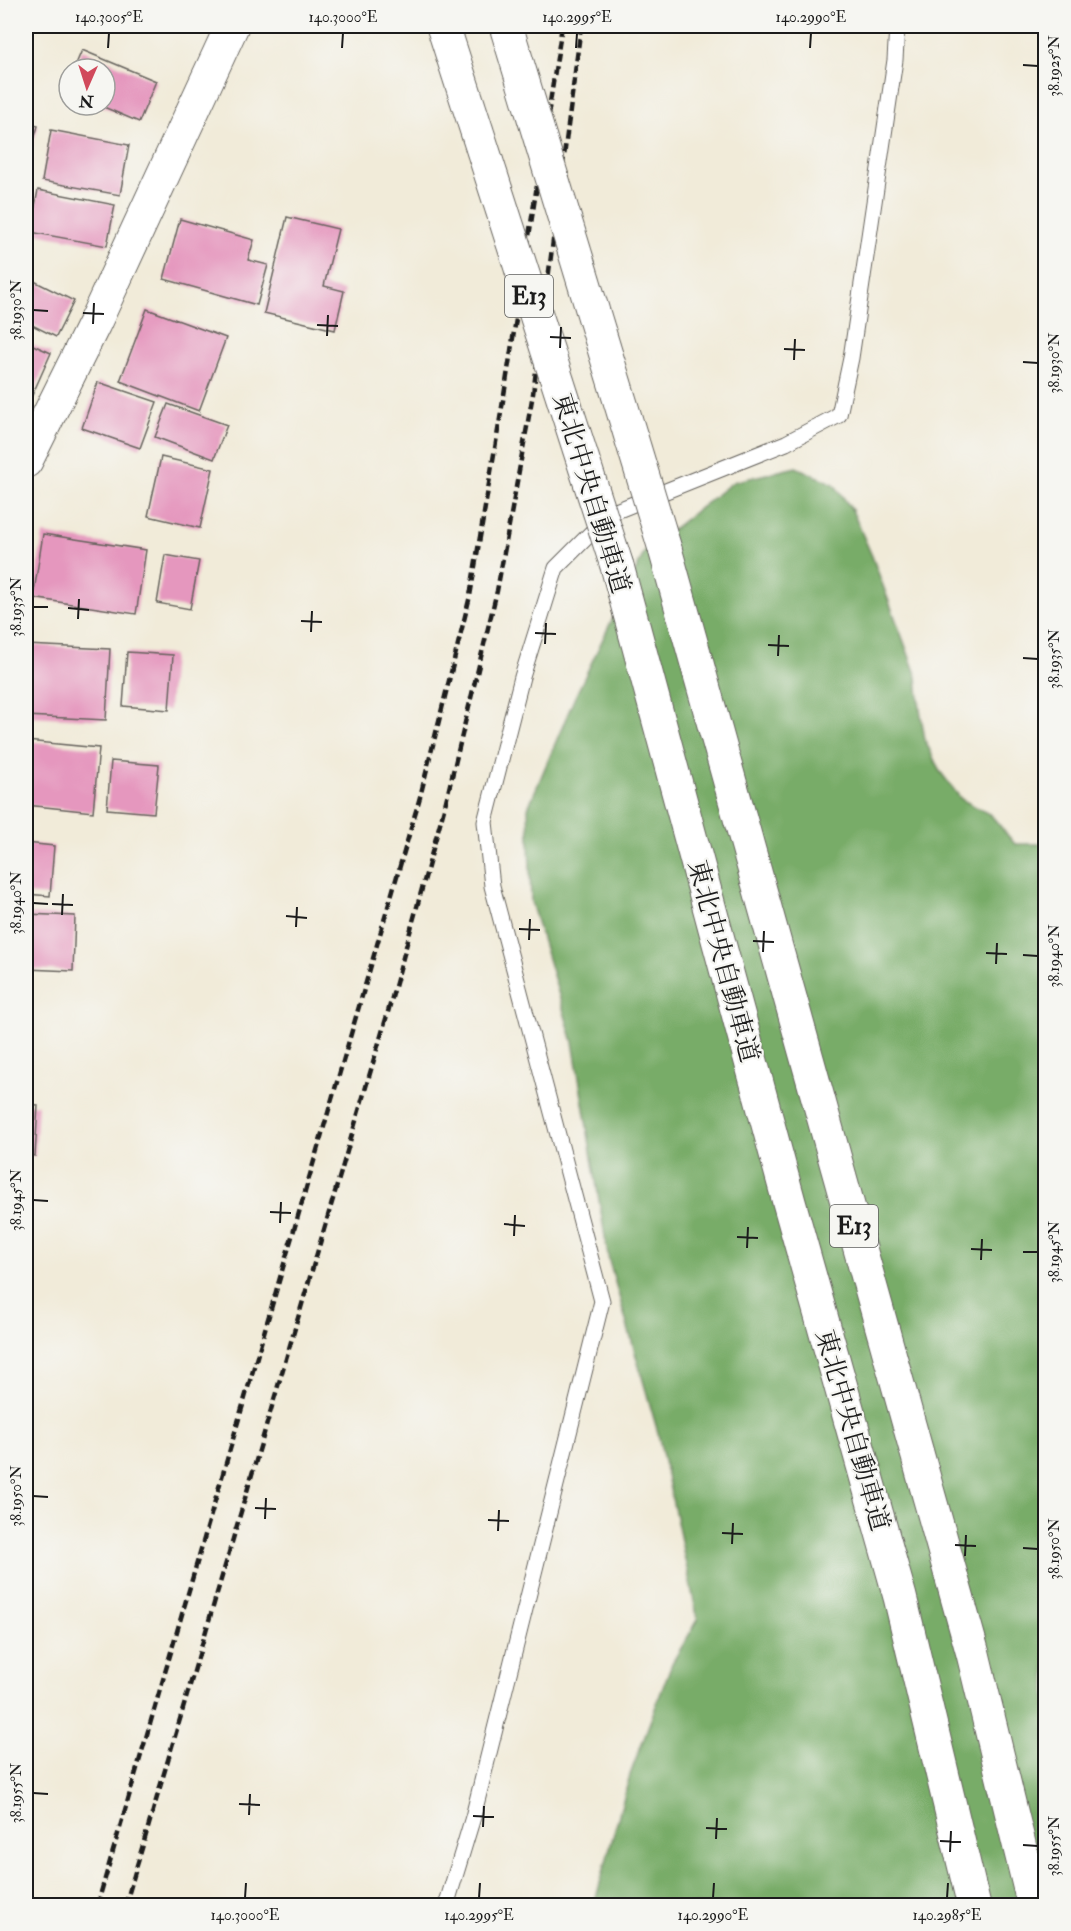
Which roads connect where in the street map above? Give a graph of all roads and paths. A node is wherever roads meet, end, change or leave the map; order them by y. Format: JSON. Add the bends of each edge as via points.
{"nodes":[{"id":1,"x":232,"y":26,"type":"edge"},
{"id":2,"x":443,"y":26,"type":"edge"},
{"id":3,"x":506,"y":26,"type":"edge"},
{"id":4,"x":897,"y":26,"type":"edge"},
{"id":5,"x":26,"y":461,"type":"edge"},
{"id":6,"x":446,"y":1905,"type":"edge"},
{"id":7,"x":974,"y":1905,"type":"edge"},
{"id":8,"x":1034,"y":1905,"type":"edge"}],
"edges":[{"from":1,"to":5,"type":"main road"},
{"from":2,"to":7,"type":"main road","name":"東北中央自動車道","number":"E13","bridge":true,"via":[[617,566],[900,1597]]},
{"from":3,"to":8,"type":"main road","name":"東北中央自動車道","number":"E13","bridge":true,"via":[[665,549],[973,1654]]},
{"from":4,"to":6,"type":"lane","via":[[852,348],[838,414],[786,443],[610,513],[556,568],[522,677],[485,822],[492,886],[602,1301],[473,1817]]}]}
